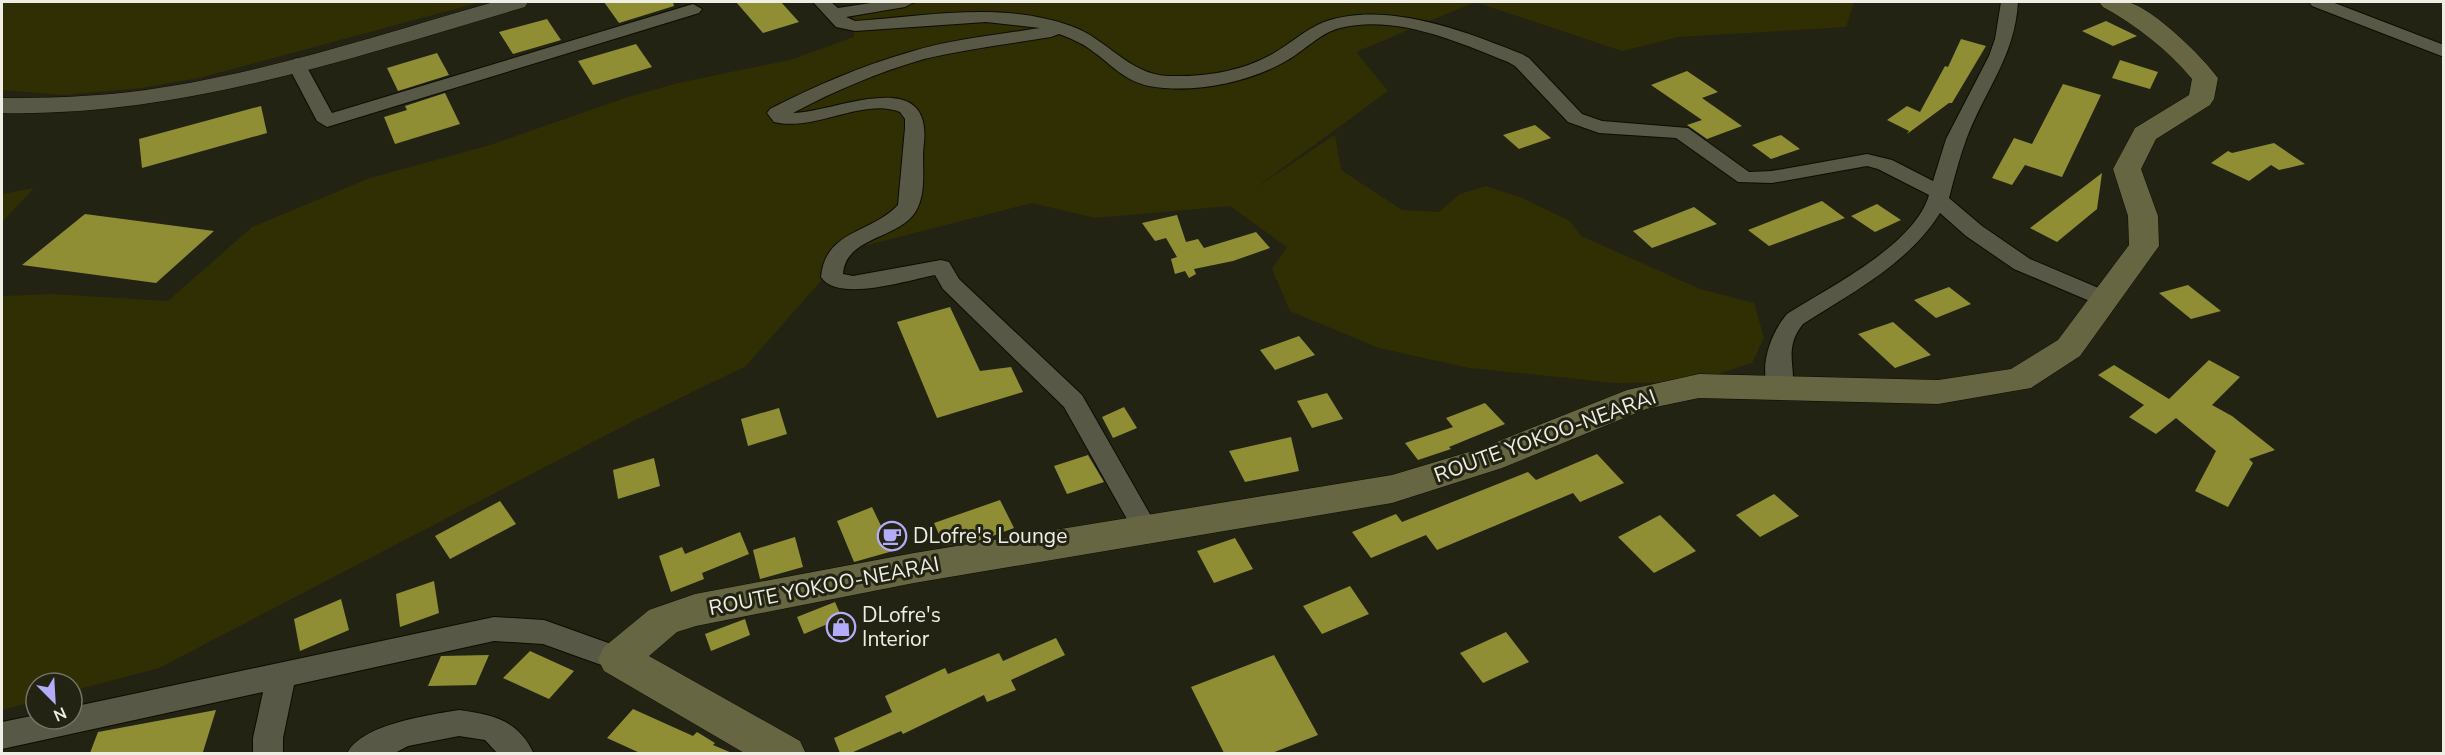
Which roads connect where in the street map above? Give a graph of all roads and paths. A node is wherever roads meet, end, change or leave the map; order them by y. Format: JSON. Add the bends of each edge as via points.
{"nodes":[{"id":1,"x":517,"y":2,"type":"edge"},
{"id":2,"x":905,"y":2,"type":"edge"},
{"id":3,"x":2010,"y":2,"type":"edge"},
{"id":4,"x":2111,"y":2,"type":"edge"},
{"id":5,"x":2318,"y":2,"type":"edge"},
{"id":6,"x":828,"y":8,"type":"edge"},
{"id":7,"x":693,"y":9,"type":"dead end"},
{"id":8,"x":1065,"y":30,"type":"junction"},
{"id":9,"x":2444,"y":52,"type":"edge"},
{"id":10,"x":296,"y":64,"type":"junction"},
{"id":11,"x":2,"y":106,"type":"edge"},
{"id":12,"x":1939,"y":196,"type":"junction"},
{"id":13,"x":2107,"y":300,"type":"junction"},
{"id":14,"x":1780,"y":389,"type":"junction"},
{"id":15,"x":1146,"y":530,"type":"junction"},
{"id":16,"x":618,"y":659,"type":"junction"},
{"id":17,"x":282,"y":674,"type":"junction"},
{"id":18,"x":2,"y":736,"type":"edge"},
{"id":19,"x":268,"y":753,"type":"edge"},
{"id":20,"x":362,"y":753,"type":"edge"},
{"id":21,"x":519,"y":753,"type":"edge"},
{"id":22,"x":785,"y":753,"type":"edge"}],
"edges":[{"from":1,"to":10,"type":"street"},
{"from":2,"to":6,"type":"street"},
{"from":3,"to":12,"type":"street","via":[[1998,56],[1956,139]]},
{"from":4,"to":13,"type":"main road","name":"ROUTE YOKOO-NEARAI","via":[[2143,18],[2185,54],[2205,78],[2201,99],[2145,134],[2127,169],[2143,216],[2144,246]]},
{"from":5,"to":9,"type":"street"},
{"from":6,"to":8,"type":"street","via":[[842,23],[855,26],[916,20],[1002,19],[1038,22]]},
{"from":7,"to":10,"type":"street","via":[[327,121]]},
{"from":8,"to":12,"type":"street","via":[[1097,46],[1133,76],[1150,81],[1186,81],[1254,70],[1316,33],[1341,23],[1396,21],[1515,57],[1575,118],[1599,127],[1680,132],[1745,178],[1868,160],[1885,164]]},
{"from":8,"to":15,"type":"street","via":[[916,56],[826,88],[777,113],[781,118],[796,119],[878,103],[899,104],[913,114],[909,203],[896,218],[839,251],[832,277],[853,283],[941,267],[951,284],[1073,401]]},
{"from":10,"to":11,"type":"street","via":[[223,83],[126,100]]},
{"from":12,"to":13,"type":"street","via":[[1974,231],[2022,264]]},
{"from":12,"to":14,"type":"street","via":[[1920,228],[1901,248],[1795,319],[1783,332],[1779,342]]},
{"from":13,"to":14,"type":"main road","name":"ROUTE YOKOO-NEARAI","via":[[2069,348],[2019,380],[1938,392]]},
{"from":14,"to":15,"type":"main road","name":"ROUTE YOKOO-NEARAI","via":[[1699,386],[1640,399],[1490,459],[1392,489]]},
{"from":15,"to":16,"type":"main road","name":"ROUTE YOKOO-NEARAI","via":[[914,568],[695,610],[663,621]]},
{"from":16,"to":17,"type":"street","via":[[543,632],[494,629]]},
{"from":16,"to":22,"type":"main road"},
{"from":17,"to":18,"type":"street"},
{"from":17,"to":19,"type":"street"},
{"from":20,"to":21,"type":"street","via":[[403,733],[459,723],[493,728]]}]}
